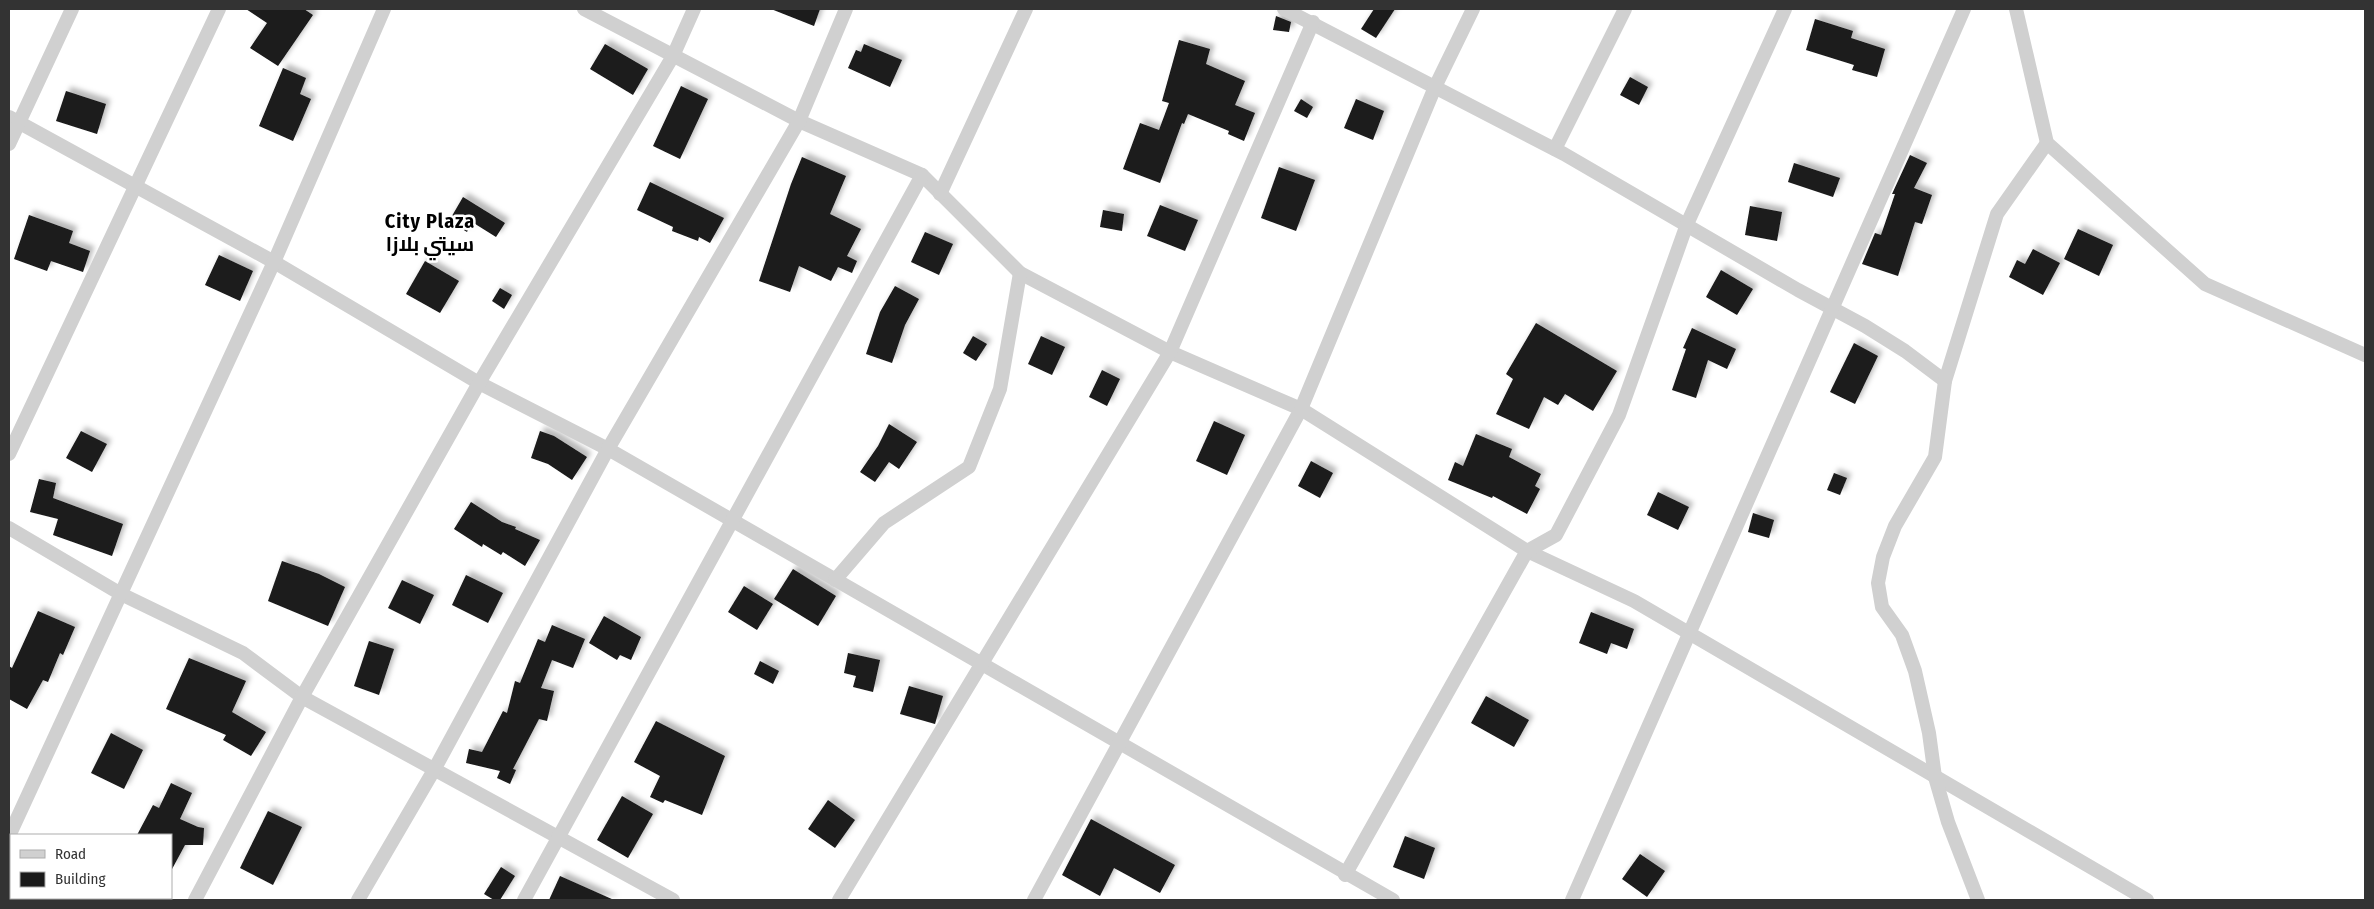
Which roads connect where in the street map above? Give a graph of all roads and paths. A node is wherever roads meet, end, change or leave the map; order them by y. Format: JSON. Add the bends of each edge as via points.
{"nodes":[{"id":1,"x":72,"y":9,"type":"edge"},
{"id":2,"x":219,"y":9,"type":"edge"},
{"id":3,"x":384,"y":9,"type":"edge"},
{"id":4,"x":584,"y":9,"type":"edge"},
{"id":5,"x":694,"y":9,"type":"edge"},
{"id":6,"x":846,"y":9,"type":"edge"},
{"id":7,"x":1026,"y":9,"type":"edge"},
{"id":8,"x":1284,"y":9,"type":"edge"},
{"id":9,"x":1473,"y":9,"type":"edge"},
{"id":10,"x":1625,"y":9,"type":"edge"},
{"id":11,"x":1785,"y":9,"type":"edge"},
{"id":12,"x":1964,"y":9,"type":"edge"},
{"id":13,"x":2016,"y":9,"type":"edge"},
{"id":14,"x":1313,"y":22,"type":"junction"},
{"id":15,"x":673,"y":56,"type":"junction"},
{"id":16,"x":1435,"y":87,"type":"junction"},
{"id":17,"x":14,"y":119,"type":"edge"},
{"id":18,"x":799,"y":121,"type":"junction"},
{"id":19,"x":2047,"y":143,"type":"junction"},
{"id":20,"x":9,"y":144,"type":"edge"},
{"id":21,"x":1555,"y":149,"type":"junction"},
{"id":22,"x":922,"y":176,"type":"junction"},
{"id":23,"x":134,"y":185,"type":"junction"},
{"id":24,"x":940,"y":194,"type":"junction"},
{"id":25,"x":1687,"y":224,"type":"junction"},
{"id":26,"x":274,"y":262,"type":"junction"},
{"id":27,"x":1020,"y":273,"type":"junction"},
{"id":28,"x":1832,"y":308,"type":"junction"},
{"id":29,"x":1170,"y":352,"type":"junction"},
{"id":30,"x":2365,"y":356,"type":"edge"},
{"id":31,"x":1945,"y":381,"type":"junction"},
{"id":32,"x":479,"y":383,"type":"junction"},
{"id":33,"x":1301,"y":409,"type":"junction"},
{"id":34,"x":608,"y":449,"type":"junction"},
{"id":35,"x":9,"y":454,"type":"edge"},
{"id":36,"x":733,"y":521,"type":"junction"},
{"id":37,"x":9,"y":528,"type":"edge"},
{"id":38,"x":1527,"y":551,"type":"junction"},
{"id":39,"x":835,"y":580,"type":"junction"},
{"id":40,"x":122,"y":594,"type":"junction"},
{"id":41,"x":1690,"y":633,"type":"junction"},
{"id":42,"x":982,"y":664,"type":"junction"},
{"id":43,"x":302,"y":697,"type":"junction"},
{"id":44,"x":1119,"y":744,"type":"junction"},
{"id":45,"x":434,"y":770,"type":"junction"},
{"id":46,"x":1935,"y":777,"type":"junction"},
{"id":47,"x":9,"y":836,"type":"edge"},
{"id":48,"x":558,"y":839,"type":"junction"},
{"id":49,"x":1345,"y":875,"type":"junction"},
{"id":50,"x":667,"y":899,"type":"edge"},
{"id":51,"x":195,"y":900,"type":"edge"},
{"id":52,"x":358,"y":900,"type":"edge"},
{"id":53,"x":524,"y":900,"type":"edge"},
{"id":54,"x":839,"y":900,"type":"edge"},
{"id":55,"x":1034,"y":900,"type":"edge"},
{"id":56,"x":1392,"y":900,"type":"edge"},
{"id":57,"x":1572,"y":900,"type":"edge"},
{"id":58,"x":1978,"y":900,"type":"edge"},
{"id":59,"x":2147,"y":900,"type":"edge"}],
"edges":[{"from":1,"to":17,"type":"street"},
{"from":2,"to":23,"type":"street"},
{"from":3,"to":26,"type":"street"},
{"from":4,"to":15,"type":"street"},
{"from":5,"to":15,"type":"street"},
{"from":6,"to":18,"type":"street"},
{"from":7,"to":24,"type":"street"},
{"from":8,"to":14,"type":"street"},
{"from":9,"to":16,"type":"street"},
{"from":10,"to":21,"type":"street"},
{"from":11,"to":25,"type":"street"},
{"from":12,"to":28,"type":"street"},
{"from":13,"to":19,"type":"street"},
{"from":14,"to":16,"type":"street"},
{"from":14,"to":29,"type":"street"},
{"from":15,"to":18,"type":"street"},
{"from":15,"to":32,"type":"street"},
{"from":16,"to":21,"type":"street"},
{"from":16,"to":33,"type":"street"},
{"from":17,"to":20,"type":"street"},
{"from":17,"to":23,"type":"street"},
{"from":18,"to":22,"type":"street"},
{"from":18,"to":34,"type":"street"},
{"from":19,"to":30,"type":"street","via":[[2205,284]]},
{"from":19,"to":31,"type":"street","via":[[1997,214]]},
{"from":21,"to":25,"type":"street"},
{"from":22,"to":24,"type":"street"},
{"from":22,"to":36,"type":"street"},
{"from":23,"to":26,"type":"street"},
{"from":23,"to":35,"type":"street"},
{"from":24,"to":27,"type":"street"},
{"from":25,"to":28,"type":"street"},
{"from":25,"to":38,"type":"street","via":[[1619,415],[1556,535]]},
{"from":26,"to":32,"type":"street"},
{"from":26,"to":40,"type":"street"},
{"from":27,"to":29,"type":"street"},
{"from":27,"to":39,"type":"street","via":[[1000,389],[969,467],[884,523]]},
{"from":28,"to":31,"type":"street","via":[[1906,352]]},
{"from":28,"to":41,"type":"street"},
{"from":29,"to":33,"type":"street"},
{"from":29,"to":42,"type":"street"},
{"from":31,"to":46,"type":"street","via":[[1935,457],[1895,526],[1878,582],[1882,607],[1902,635],[1915,671]]},
{"from":32,"to":34,"type":"street"},
{"from":32,"to":43,"type":"street"},
{"from":33,"to":38,"type":"street"},
{"from":33,"to":44,"type":"street"},
{"from":34,"to":36,"type":"street"},
{"from":34,"to":45,"type":"street"},
{"from":36,"to":39,"type":"street"},
{"from":36,"to":48,"type":"street"},
{"from":37,"to":40,"type":"street"},
{"from":38,"to":41,"type":"street","via":[[1634,601]]},
{"from":38,"to":49,"type":"street"},
{"from":39,"to":42,"type":"street"},
{"from":40,"to":43,"type":"street","via":[[243,653]]},
{"from":40,"to":47,"type":"street"},
{"from":41,"to":46,"type":"street"},
{"from":41,"to":57,"type":"street"},
{"from":42,"to":44,"type":"street"},
{"from":42,"to":54,"type":"street"},
{"from":43,"to":45,"type":"street"},
{"from":43,"to":51,"type":"street"},
{"from":44,"to":49,"type":"street"},
{"from":44,"to":55,"type":"street"},
{"from":45,"to":48,"type":"street"},
{"from":45,"to":52,"type":"street"},
{"from":46,"to":58,"type":"street","via":[[1948,822]]},
{"from":46,"to":59,"type":"street"},
{"from":48,"to":50,"type":"street"},
{"from":48,"to":53,"type":"street"},
{"from":49,"to":56,"type":"street"}]}
